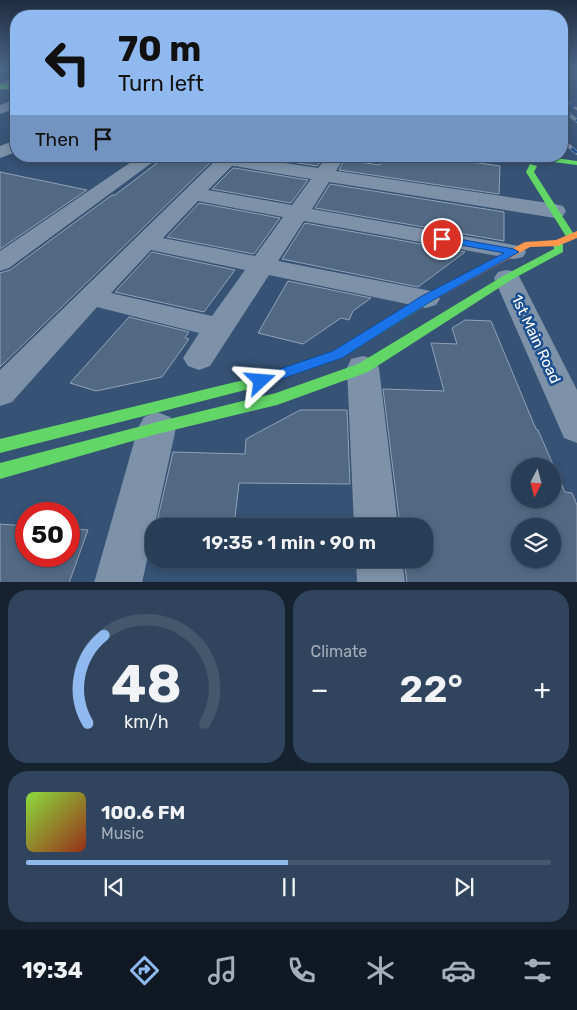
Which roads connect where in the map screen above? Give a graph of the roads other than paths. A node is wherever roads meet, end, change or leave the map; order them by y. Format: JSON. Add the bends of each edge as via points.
{"nodes":[{"id":1,"x":143,"y":162,"type":"edge"},
{"id":2,"x":229,"y":162,"type":"edge"},
{"id":3,"x":271,"y":162,"type":"edge"},
{"id":4,"x":531,"y":162,"type":"edge"},
{"id":5,"x":330,"y":165,"type":"edge"},
{"id":6,"x":193,"y":194,"type":"junction"},
{"id":7,"x":560,"y":208,"type":"junction"},
{"id":8,"x":297,"y":214,"type":"junction"},
{"id":9,"x":574,"y":235,"type":"edge"},
{"id":10,"x":146,"y":242,"type":"junction"},
{"id":11,"x":558,"y":243,"type":"junction"},
{"id":12,"x":0,"y":262,"type":"edge"},
{"id":13,"x":511,"y":265,"type":"junction"},
{"id":14,"x":262,"y":266,"type":"junction"},
{"id":15,"x":91,"y":297,"type":"junction"},
{"id":16,"x":426,"y":299,"type":"junction"},
{"id":17,"x":219,"y":328,"type":"junction"},
{"id":18,"x":199,"y":358,"type":"dead end"},
{"id":19,"x":364,"y":368,"type":"junction"},
{"id":20,"x":0,"y":392,"type":"edge"},
{"id":21,"x":577,"y":427,"type":"edge"},
{"id":22,"x":157,"y":428,"type":"junction"},
{"id":23,"x":0,"y":446,"type":"edge"},
{"id":24,"x":0,"y":471,"type":"edge"},
{"id":25,"x":375,"y":518,"type":"edge"},
{"id":26,"x":380,"y":568,"type":"edge"},
{"id":27,"x":118,"y":582,"type":"edge"},
{"id":28,"x":381,"y":582,"type":"edge"}],
"edges":[{"from":1,"to":12,"type":"street"},
{"from":2,"to":6,"type":"street"},
{"from":3,"to":5,"type":"street"},
{"from":4,"to":7,"type":"main road","via":[[543,173]]},
{"from":5,"to":7,"type":"street"},
{"from":5,"to":8,"type":"street"},
{"from":6,"to":8,"type":"street"},
{"from":6,"to":10,"type":"street"},
{"from":7,"to":9,"type":"main road"},
{"from":8,"to":13,"type":"street"},
{"from":8,"to":14,"type":"street"},
{"from":9,"to":11,"type":"main road"},
{"from":10,"to":14,"type":"street"},
{"from":10,"to":15,"type":"street"},
{"from":11,"to":13,"type":"main road","via":[[528,244]]},
{"from":11,"to":13,"type":"main road","via":[[559,250]]},
{"from":13,"to":16,"type":"main road"},
{"from":13,"to":19,"type":"main road"},
{"from":13,"to":21,"type":"street","name":"1st Main Road"},
{"from":14,"to":16,"type":"street"},
{"from":14,"to":17,"type":"street"},
{"from":15,"to":17,"type":"street"},
{"from":15,"to":20,"type":"street"},
{"from":16,"to":23,"type":"main road","via":[[337,355],[261,381]]},
{"from":17,"to":18,"type":"street"},
{"from":19,"to":22,"type":"main road","via":[[277,399]]},
{"from":19,"to":25,"type":"street"},
{"from":22,"to":24,"type":"main road"},
{"from":22,"to":27,"type":"street"},
{"from":26,"to":28,"type":"street"}]}
